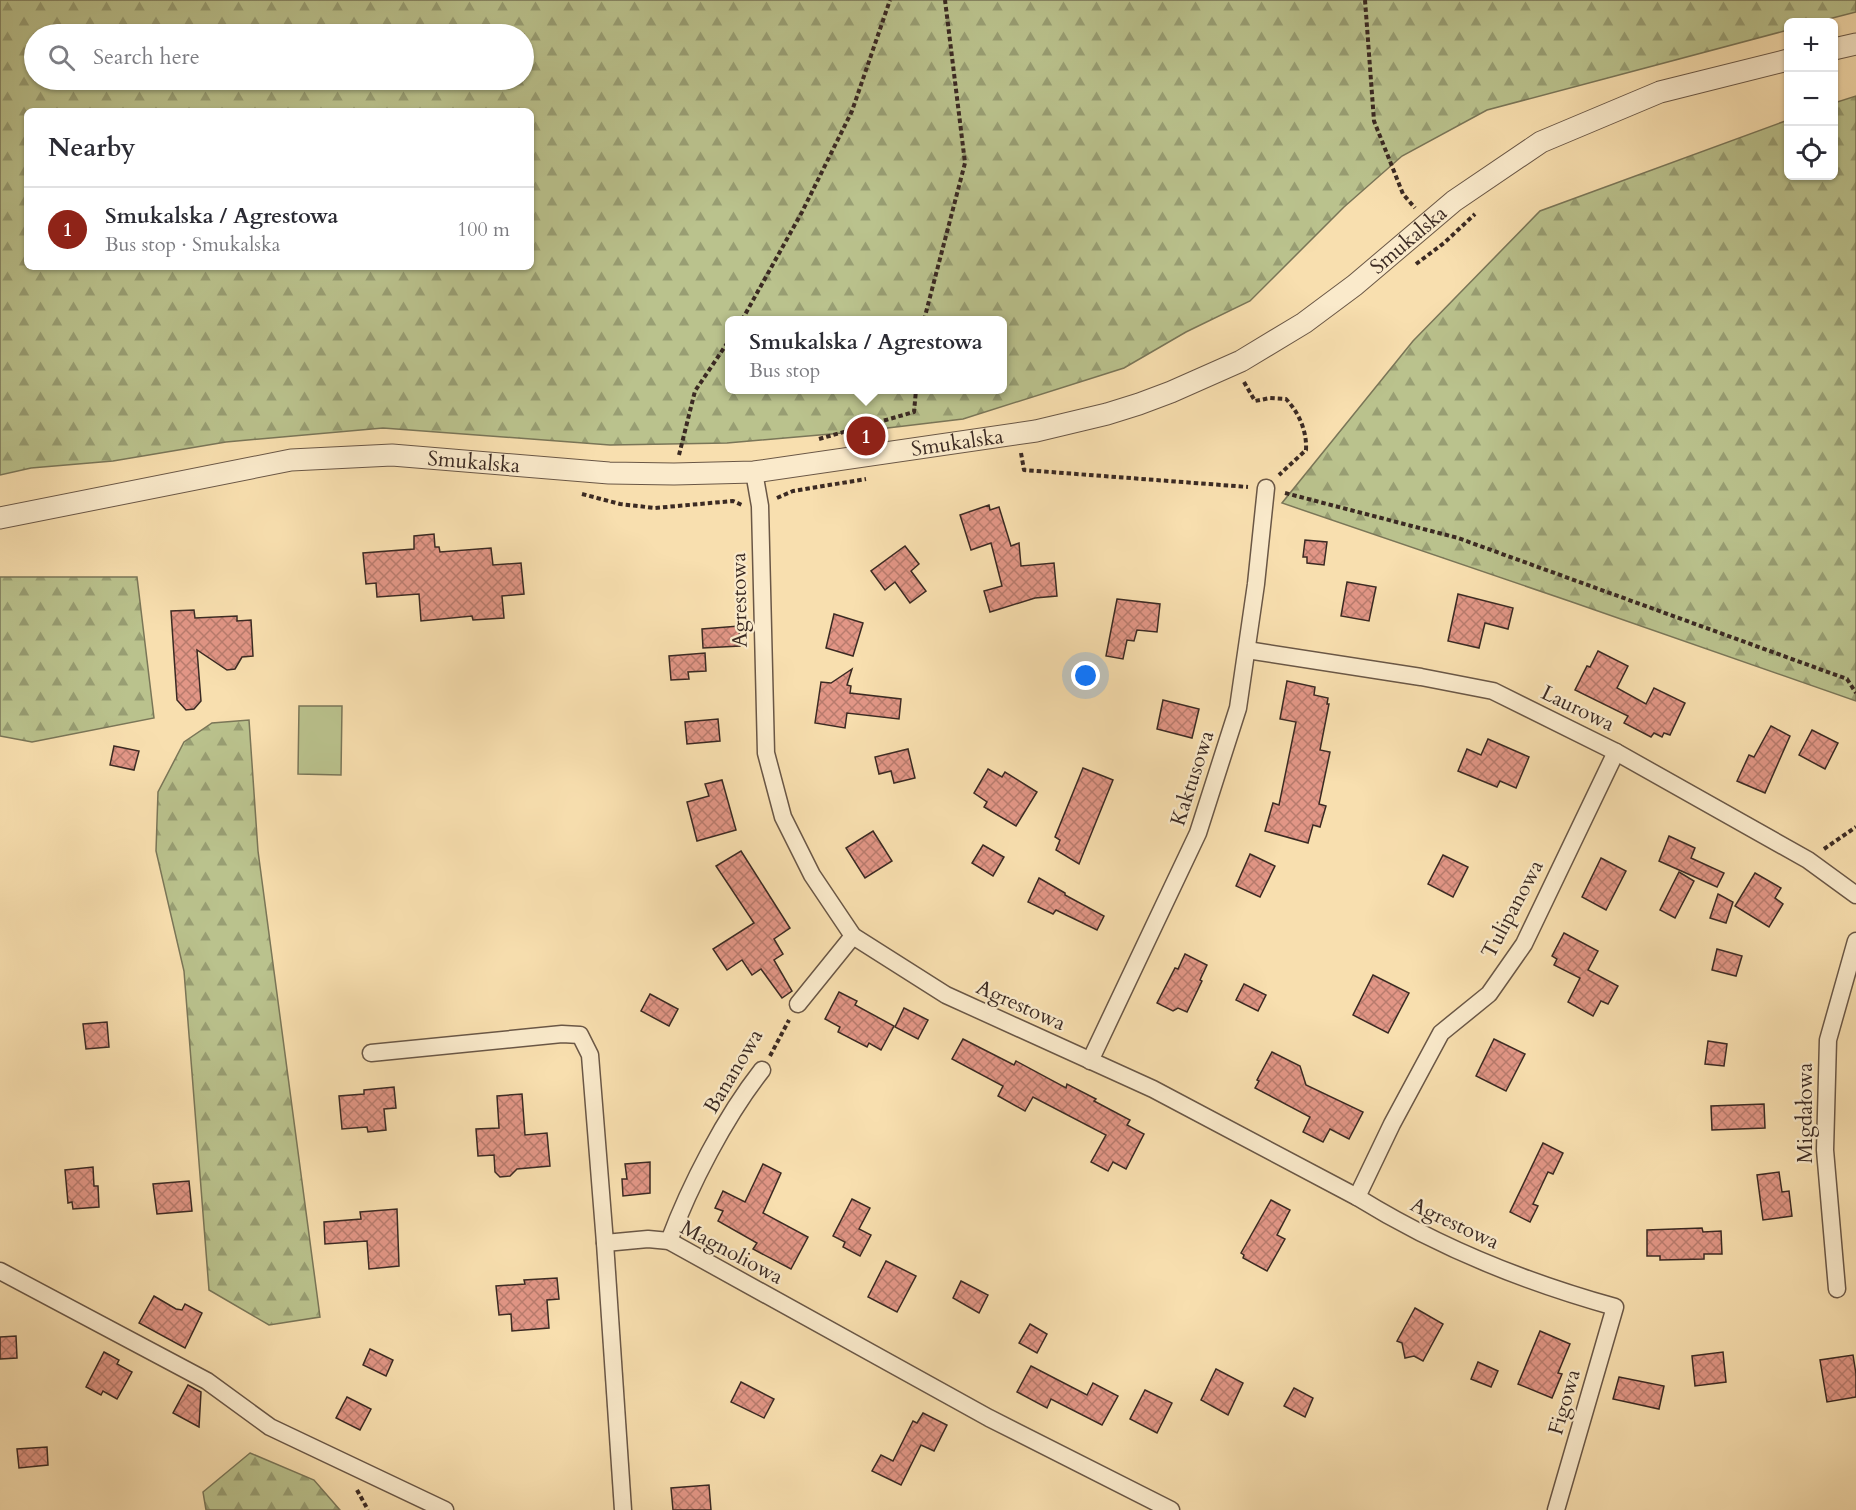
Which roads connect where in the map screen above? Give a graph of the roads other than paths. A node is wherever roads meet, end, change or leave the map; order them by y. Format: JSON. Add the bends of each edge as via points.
{"nodes":[{"id":1,"x":1856,"y":44,"type":"edge"},
{"id":2,"x":1838,"y":48,"type":"edge"},
{"id":3,"x":1784,"y":61,"type":"edge"},
{"id":4,"x":754,"y":472,"type":"junction"},
{"id":5,"x":1266,"y":488,"type":"road end"},
{"id":6,"x":0,"y":518,"type":"edge"},
{"id":7,"x":1247,"y":650,"type":"junction"},
{"id":8,"x":1616,"y":752,"type":"junction"},
{"id":9,"x":1856,"y":895,"type":"edge"},
{"id":10,"x":853,"y":936,"type":"junction"},
{"id":11,"x":1856,"y":941,"type":"edge"},
{"id":12,"x":798,"y":1004,"type":"road end"},
{"id":13,"x":371,"y":1053,"type":"dead end"},
{"id":14,"x":1090,"y":1061,"type":"junction"},
{"id":15,"x":762,"y":1070,"type":"road end"},
{"id":16,"x":1357,"y":1197,"type":"junction"},
{"id":17,"x":669,"y":1241,"type":"junction"},
{"id":18,"x":605,"y":1243,"type":"junction"},
{"id":19,"x":0,"y":1271,"type":"edge"},
{"id":20,"x":1837,"y":1289,"type":"dead end"},
{"id":21,"x":1615,"y":1307,"type":"joint"},
{"id":22,"x":445,"y":1510,"type":"edge"},
{"id":23,"x":623,"y":1510,"type":"edge"},
{"id":24,"x":1171,"y":1510,"type":"edge"},
{"id":25,"x":1556,"y":1510,"type":"edge"}],
"edges":[{"from":1,"to":2,"type":"street"},
{"from":3,"to":4,"type":"street","name":"Smukalska","via":[[1660,92],[1541,142],[1426,223],[1355,285],[1304,322],[1241,360],[1160,396],[1036,431]]},
{"from":4,"to":6,"type":"street","name":"Smukalska","via":[[609,473],[392,455],[351,456],[261,465]]},
{"from":4,"to":10,"type":"street","name":"Agrestowa","via":[[760,506],[766,753],[783,817],[812,875]]},
{"from":5,"to":7,"type":"street","name":"Kaktusowa"},
{"from":7,"to":8,"type":"street","name":"Laurowa","via":[[1493,691]]},
{"from":7,"to":14,"type":"street","name":"Kaktusowa","via":[[1238,708],[1198,833]]},
{"from":8,"to":9,"type":"street","name":"Laurowa","via":[[1808,860]]},
{"from":8,"to":16,"type":"street","name":"Tulipanowa","via":[[1524,944],[1489,994],[1441,1033]]},
{"from":10,"to":12,"type":"street"},
{"from":10,"to":14,"type":"street","name":"Agrestowa","via":[[946,995]]},
{"from":11,"to":20,"type":"street","name":"Migdałowa","via":[[1828,1040],[1825,1150]]},
{"from":13,"to":18,"type":"street","via":[[580,1035],[590,1055]]},
{"from":14,"to":16,"type":"street","name":"Agrestowa","via":[[1153,1089]]},
{"from":15,"to":17,"type":"street","name":"Bananowa","via":[[732,1114],[682,1206]]},
{"from":16,"to":21,"type":"street","name":"Agrestowa","via":[[1483,1263]]},
{"from":17,"to":18,"type":"street","name":"Magnoliowa"},
{"from":17,"to":24,"type":"street","name":"Magnoliowa","via":[[989,1418]]},
{"from":18,"to":23,"type":"street"},
{"from":19,"to":22,"type":"street","via":[[207,1381],[270,1427]]},
{"from":21,"to":25,"type":"street","name":"Figowa"}]}
